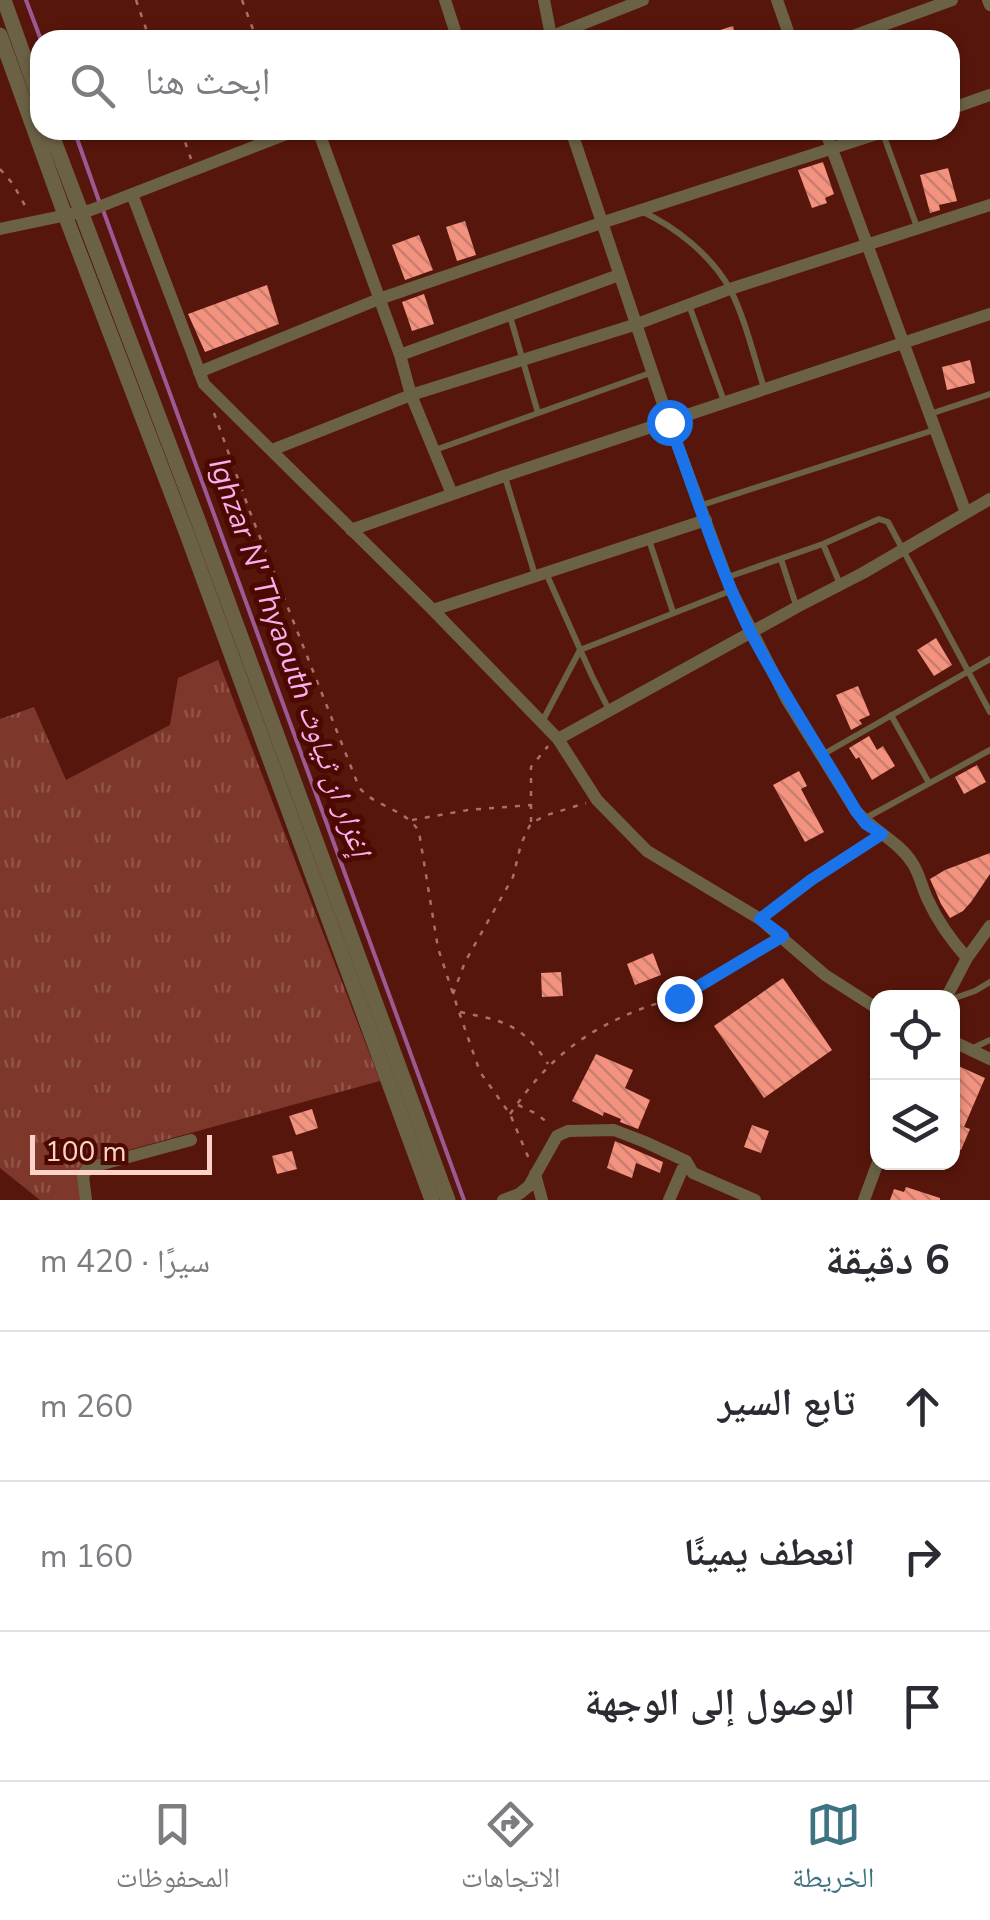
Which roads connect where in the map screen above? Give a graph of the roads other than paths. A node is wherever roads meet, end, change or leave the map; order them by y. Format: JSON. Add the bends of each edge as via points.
{"nodes":[{"id":1,"x":4,"y":0,"type":"edge"},
{"id":2,"x":445,"y":0,"type":"edge"},
{"id":3,"x":544,"y":0,"type":"edge"},
{"id":4,"x":643,"y":0,"type":"edge"},
{"id":5,"x":777,"y":0,"type":"edge"},
{"id":6,"x":952,"y":0,"type":"edge"},
{"id":7,"x":455,"y":30,"type":"edge"},
{"id":8,"x":546,"y":30,"type":"edge"},
{"id":9,"x":567,"y":30,"type":"edge"},
{"id":10,"x":788,"y":30,"type":"edge"},
{"id":11,"x":871,"y":30,"type":"edge"},
{"id":12,"x":0,"y":35,"type":"edge"},
{"id":13,"x":30,"y":74,"type":"edge"},
{"id":14,"x":990,"y":95,"type":"edge"},
{"id":15,"x":30,"y":103,"type":"edge"},
{"id":16,"x":960,"y":106,"type":"edge"},
{"id":17,"x":46,"y":140,"type":"edge"},
{"id":18,"x":53,"y":140,"type":"edge"},
{"id":19,"x":272,"y":140,"type":"edge"},
{"id":20,"x":322,"y":140,"type":"edge"},
{"id":21,"x":577,"y":140,"type":"edge"},
{"id":22,"x":828,"y":140,"type":"edge"},
{"id":23,"x":859,"y":140,"type":"edge"},
{"id":24,"x":887,"y":140,"type":"edge"},
{"id":25,"x":832,"y":150,"type":"junction"},
{"id":26,"x":132,"y":194,"type":"junction"},
{"id":27,"x":990,"y":205,"type":"edge"},
{"id":28,"x":640,"y":210,"type":"junction"},
{"id":29,"x":78,"y":213,"type":"junction"},
{"id":30,"x":601,"y":223,"type":"junction"},
{"id":31,"x":0,"y":230,"type":"edge"},
{"id":32,"x":918,"y":230,"type":"junction"},
{"id":33,"x":866,"y":247,"type":"junction"},
{"id":34,"x":619,"y":276,"type":"junction"},
{"id":35,"x":730,"y":289,"type":"junction"},
{"id":36,"x":379,"y":300,"type":"junction"},
{"id":37,"x":689,"y":304,"type":"junction"},
{"id":38,"x":990,"y":314,"type":"edge"},
{"id":39,"x":509,"y":315,"type":"junction"},
{"id":40,"x":637,"y":324,"type":"junction"},
{"id":41,"x":901,"y":343,"type":"junction"},
{"id":42,"x":400,"y":355,"type":"junction"},
{"id":43,"x":523,"y":360,"type":"junction"},
{"id":44,"x":654,"y":372,"type":"junction"},
{"id":45,"x":201,"y":378,"type":"junction"},
{"id":46,"x":764,"y":388,"type":"junction"},
{"id":47,"x":990,"y":394,"type":"edge"},
{"id":48,"x":411,"y":395,"type":"junction"},
{"id":49,"x":724,"y":402,"type":"junction"},
{"id":50,"x":538,"y":413,"type":"junction"},
{"id":51,"x":928,"y":414,"type":"junction"},
{"id":52,"x":669,"y":422,"type":"junction"},
{"id":53,"x":934,"y":430,"type":"junction"},
{"id":54,"x":272,"y":450,"type":"junction"},
{"id":55,"x":434,"y":450,"type":"junction"},
{"id":56,"x":504,"y":476,"type":"junction"},
{"id":57,"x":452,"y":494,"type":"junction"},
{"id":58,"x":990,"y":500,"type":"edge"},
{"id":59,"x":700,"y":506,"type":"junction"},
{"id":60,"x":966,"y":513,"type":"junction"},
{"id":61,"x":706,"y":520,"type":"junction"},
{"id":62,"x":351,"y":530,"type":"junction"},
{"id":63,"x":648,"y":539,"type":"junction"},
{"id":64,"x":823,"y":544,"type":"junction"},
{"id":65,"x":904,"y":550,"type":"junction"},
{"id":66,"x":780,"y":559,"type":"junction"},
{"id":67,"x":541,"y":574,"type":"junction"},
{"id":68,"x":729,"y":584,"type":"junction"},
{"id":69,"x":840,"y":584,"type":"junction"},
{"id":70,"x":797,"y":607,"type":"junction"},
{"id":71,"x":433,"y":610,"type":"junction"},
{"id":72,"x":673,"y":612,"type":"junction"},
{"id":73,"x":752,"y":633,"type":"junction"},
{"id":74,"x":580,"y":650,"type":"junction"},
{"id":75,"x":990,"y":659,"type":"edge"},
{"id":76,"x":968,"y":672,"type":"junction"},
{"id":77,"x":610,"y":712,"type":"junction"},
{"id":78,"x":990,"y":712,"type":"edge"},
{"id":79,"x":891,"y":715,"type":"junction"},
{"id":80,"x":542,"y":722,"type":"junction"},
{"id":81,"x":558,"y":739,"type":"junction"},
{"id":82,"x":990,"y":750,"type":"edge"},
{"id":83,"x":822,"y":755,"type":"junction"},
{"id":84,"x":929,"y":783,"type":"junction"},
{"id":85,"x":863,"y":820,"type":"junction"},
{"id":86,"x":990,"y":926,"type":"edge"},
{"id":87,"x":967,"y":958,"type":"junction"},
{"id":88,"x":990,"y":982,"type":"edge"},
{"id":89,"x":953,"y":990,"type":"edge"},
{"id":90,"x":960,"y":995,"type":"edge"},
{"id":91,"x":870,"y":1004,"type":"edge"},
{"id":92,"x":990,"y":1040,"type":"edge"},
{"id":93,"x":960,"y":1044,"type":"edge"},
{"id":94,"x":972,"y":1048,"type":"junction"},
{"id":95,"x":990,"y":1059,"type":"edge"},
{"id":96,"x":191,"y":1140,"type":"dead end"},
{"id":97,"x":686,"y":1161,"type":"junction"},
{"id":98,"x":875,"y":1170,"type":"edge"},
{"id":99,"x":535,"y":1174,"type":"junction"},
{"id":100,"x":86,"y":1200,"type":"edge"},
{"id":101,"x":432,"y":1200,"type":"edge"},
{"id":102,"x":448,"y":1200,"type":"edge"},
{"id":103,"x":503,"y":1200,"type":"edge"},
{"id":104,"x":542,"y":1200,"type":"edge"},
{"id":105,"x":669,"y":1200,"type":"edge"},
{"id":106,"x":755,"y":1200,"type":"edge"},
{"id":107,"x":864,"y":1200,"type":"edge"}],
"edges":[{"from":1,"to":13,"type":"street"},
{"from":2,"to":7,"type":"street"},
{"from":3,"to":8,"type":"street"},
{"from":4,"to":9,"type":"street"},
{"from":5,"to":10,"type":"street"},
{"from":6,"to":11,"type":"street"},
{"from":12,"to":15,"type":"street"},
{"from":14,"to":16,"type":"street"},
{"from":17,"to":29,"type":"street"},
{"from":18,"to":29,"type":"street"},
{"from":19,"to":26,"type":"street"},
{"from":20,"to":36,"type":"street"},
{"from":21,"to":30,"type":"street"},
{"from":22,"to":25,"type":"street"},
{"from":23,"to":25,"type":"street"},
{"from":24,"to":32,"type":"lane"},
{"from":25,"to":28,"type":"street"},
{"from":25,"to":33,"type":"street"},
{"from":26,"to":29,"type":"street"},
{"from":26,"to":45,"type":"street"},
{"from":27,"to":32,"type":"street"},
{"from":28,"to":30,"type":"street"},
{"from":28,"to":35,"type":"lane","via":[[680,234]]},
{"from":29,"to":31,"type":"street"},
{"from":29,"to":101,"type":"street","via":[[185,530]]},
{"from":29,"to":102,"type":"street"},
{"from":30,"to":34,"type":"street"},
{"from":30,"to":36,"type":"street"},
{"from":32,"to":33,"type":"street"},
{"from":33,"to":35,"type":"street"},
{"from":33,"to":41,"type":"street"},
{"from":34,"to":39,"type":"street"},
{"from":34,"to":40,"type":"street"},
{"from":35,"to":37,"type":"street"},
{"from":35,"to":46,"type":"lane"},
{"from":36,"to":42,"type":"street"},
{"from":36,"to":45,"type":"street"},
{"from":37,"to":40,"type":"street"},
{"from":37,"to":49,"type":"lane"},
{"from":38,"to":41,"type":"street"},
{"from":39,"to":42,"type":"street"},
{"from":39,"to":43,"type":"lane"},
{"from":40,"to":43,"type":"street"},
{"from":40,"to":44,"type":"street"},
{"from":41,"to":46,"type":"street"},
{"from":41,"to":51,"type":"street"},
{"from":42,"to":48,"type":"street"},
{"from":43,"to":48,"type":"street"},
{"from":43,"to":50,"type":"lane"},
{"from":44,"to":50,"type":"lane"},
{"from":44,"to":52,"type":"street"},
{"from":45,"to":54,"type":"street"},
{"from":46,"to":49,"type":"street"},
{"from":47,"to":51,"type":"lane"},
{"from":48,"to":54,"type":"street"},
{"from":48,"to":55,"type":"street"},
{"from":49,"to":52,"type":"street"},
{"from":50,"to":55,"type":"lane"},
{"from":51,"to":53,"type":"street"},
{"from":52,"to":56,"type":"street"},
{"from":52,"to":59,"type":"street"},
{"from":53,"to":59,"type":"lane"},
{"from":53,"to":60,"type":"street"},
{"from":54,"to":62,"type":"street"},
{"from":55,"to":57,"type":"street"},
{"from":56,"to":57,"type":"street"},
{"from":56,"to":67,"type":"lane"},
{"from":57,"to":62,"type":"street"},
{"from":58,"to":60,"type":"street"},
{"from":59,"to":61,"type":"street"},
{"from":60,"to":65,"type":"street"},
{"from":61,"to":63,"type":"street"},
{"from":61,"to":68,"type":"street"},
{"from":62,"to":71,"type":"street"},
{"from":63,"to":67,"type":"street"},
{"from":63,"to":72,"type":"lane"},
{"from":64,"to":65,"type":"lane","via":[[878,518]]},
{"from":64,"to":66,"type":"lane"},
{"from":64,"to":69,"type":"lane"},
{"from":65,"to":69,"type":"street"},
{"from":65,"to":76,"type":"lane"},
{"from":66,"to":68,"type":"lane"},
{"from":66,"to":70,"type":"lane"},
{"from":67,"to":71,"type":"street"},
{"from":67,"to":74,"type":"lane"},
{"from":68,"to":72,"type":"lane"},
{"from":68,"to":73,"type":"street"},
{"from":69,"to":70,"type":"street"},
{"from":70,"to":73,"type":"street"},
{"from":71,"to":80,"type":"street"},
{"from":72,"to":74,"type":"lane"},
{"from":73,"to":77,"type":"street"},
{"from":73,"to":83,"type":"street"},
{"from":74,"to":77,"type":"lane"},
{"from":74,"to":80,"type":"lane"},
{"from":75,"to":76,"type":"lane"},
{"from":76,"to":78,"type":"lane"},
{"from":76,"to":79,"type":"lane"},
{"from":77,"to":81,"type":"street"},
{"from":79,"to":83,"type":"lane"},
{"from":79,"to":84,"type":"lane"},
{"from":80,"to":81,"type":"street"},
{"from":81,"to":91,"type":"street","via":[[597,800],[647,852],[760,919]]},
{"from":82,"to":84,"type":"lane"},
{"from":83,"to":85,"type":"street"},
{"from":84,"to":85,"type":"lane"},
{"from":85,"to":87,"type":"street","via":[[912,862],[938,920]]},
{"from":86,"to":87,"type":"street"},
{"from":87,"to":89,"type":"street"},
{"from":88,"to":90,"type":"lane"},
{"from":92,"to":94,"type":"lane"},
{"from":93,"to":94,"type":"street"},
{"from":94,"to":95,"type":"street"},
{"from":96,"to":100,"type":"street","via":[[88,1168]]},
{"from":97,"to":99,"type":"street","via":[[614,1130],[568,1131],[556,1136]]},
{"from":97,"to":105,"type":"street"},
{"from":97,"to":106,"type":"street","via":[[693,1172]]},
{"from":98,"to":107,"type":"street"},
{"from":99,"to":103,"type":"street"},
{"from":99,"to":104,"type":"street"}]}
